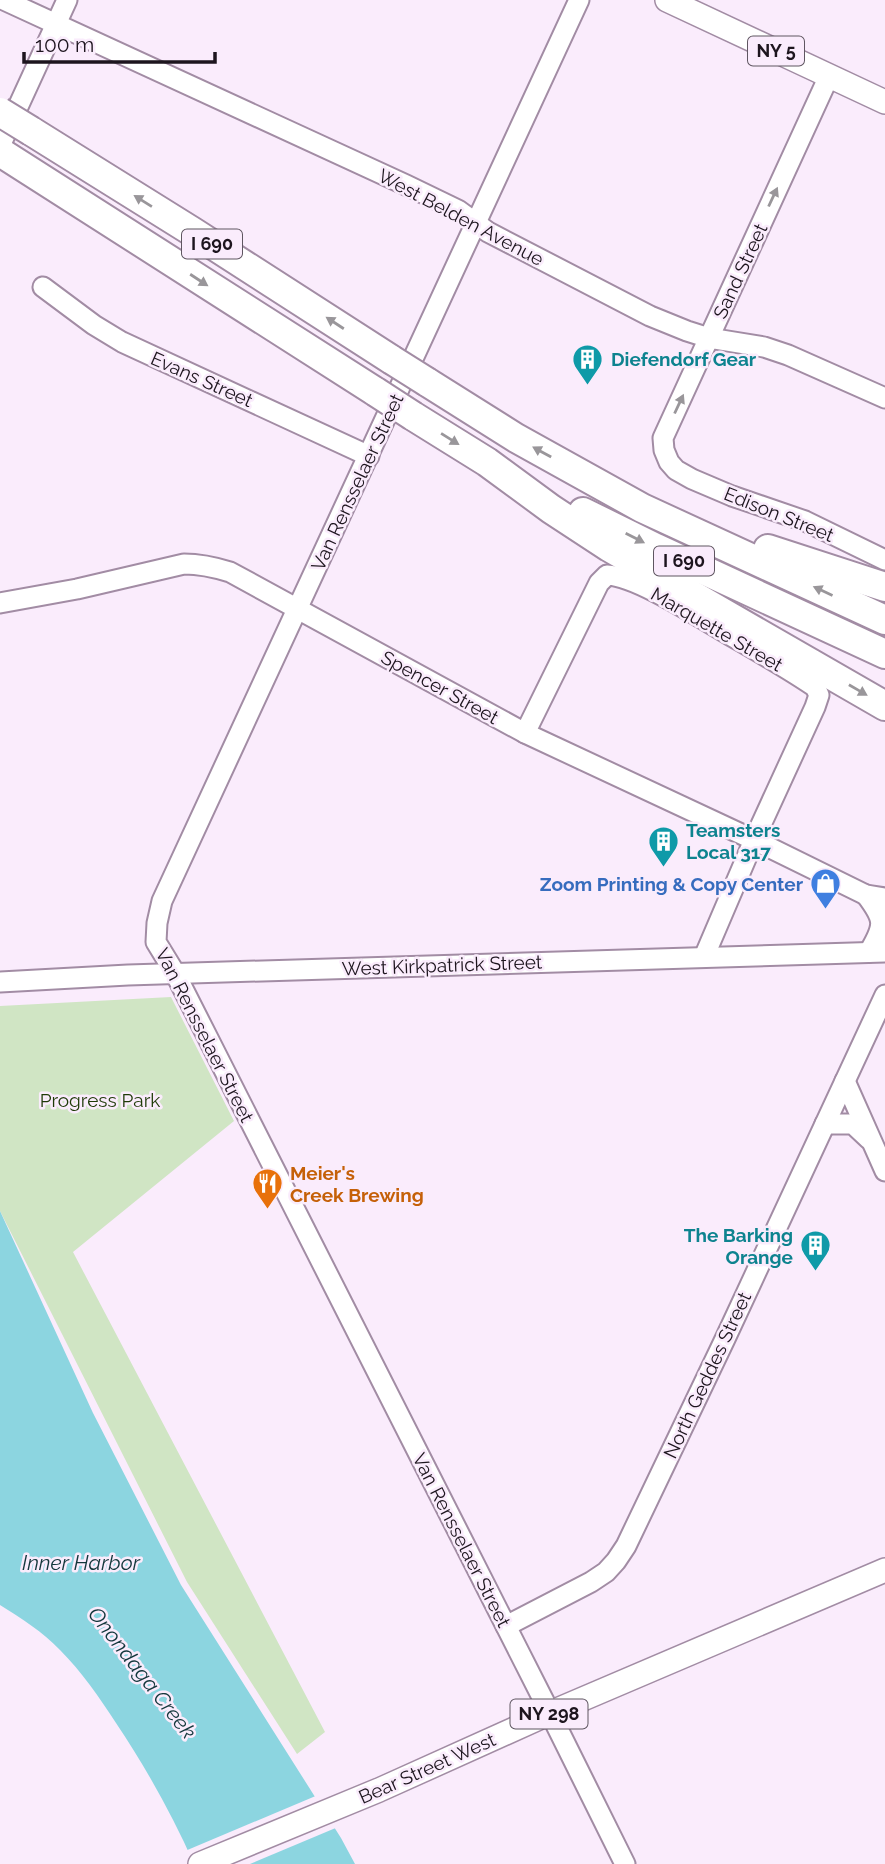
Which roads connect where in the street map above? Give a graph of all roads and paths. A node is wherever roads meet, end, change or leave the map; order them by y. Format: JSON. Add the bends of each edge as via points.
{"nodes":[{"id":1,"x":4,"y":0,"type":"edge"},
{"id":2,"x":67,"y":0,"type":"edge"},
{"id":3,"x":579,"y":0,"type":"edge"},
{"id":4,"x":667,"y":0,"type":"edge"},
{"id":5,"x":56,"y":23,"type":"junction"},
{"id":6,"x":829,"y":76,"type":"junction"},
{"id":7,"x":885,"y":102,"type":"edge"},
{"id":8,"x":0,"y":112,"type":"edge"},
{"id":9,"x":6,"y":154,"type":"edge"},
{"id":10,"x":476,"y":224,"type":"junction"},
{"id":11,"x":43,"y":287,"type":"dead end"},
{"id":12,"x":709,"y":338,"type":"junction"},
{"id":13,"x":885,"y":398,"type":"edge"},
{"id":14,"x":369,"y":456,"type":"junction"},
{"id":15,"x":487,"y":462,"type":"junction"},
{"id":16,"x":673,"y":467,"type":"joint"},
{"id":17,"x":601,"y":484,"type":"junction"},
{"id":18,"x":885,"y":560,"type":"edge"},
{"id":19,"x":885,"y":587,"type":"edge"},
{"id":20,"x":0,"y":603,"type":"edge"},
{"id":21,"x":298,"y":609,"type":"junction"},
{"id":22,"x":885,"y":620,"type":"edge"},
{"id":23,"x":885,"y":654,"type":"edge"},
{"id":24,"x":885,"y":706,"type":"edge"},
{"id":25,"x":525,"y":733,"type":"junction"},
{"id":26,"x":754,"y":840,"type":"junction"},
{"id":27,"x":876,"y":896,"type":"edge"},
{"id":28,"x":877,"y":952,"type":"edge"},
{"id":29,"x":704,"y":957,"type":"junction"},
{"id":30,"x":175,"y":974,"type":"junction"},
{"id":31,"x":0,"y":982,"type":"edge"},
{"id":32,"x":885,"y":995,"type":"edge"},
{"id":33,"x":845,"y":1080,"type":"junction"},
{"id":34,"x":825,"y":1124,"type":"junction"},
{"id":35,"x":870,"y":1139,"type":"junction"},
{"id":36,"x":885,"y":1171,"type":"edge"},
{"id":37,"x":885,"y":1570,"type":"edge"},
{"id":38,"x":506,"y":1626,"type":"junction"},
{"id":39,"x":550,"y":1713,"type":"junction"},
{"id":40,"x":200,"y":1864,"type":"edge"},
{"id":41,"x":625,"y":1864,"type":"edge"}],
"edges":[{"from":1,"to":5,"type":"street","name":"West Belden Avenue"},
{"from":2,"to":5,"type":"street"},
{"from":3,"to":10,"type":"street","name":"Van Rensselaer Street"},
{"from":4,"to":6,"type":"main road","number":"NY 5"},
{"from":5,"to":9,"type":"street"},
{"from":5,"to":10,"type":"street","name":"West Belden Avenue","via":[[406,185]]},
{"from":6,"to":7,"type":"main road","number":"NY 5"},
{"from":12,"to":6,"type":"street","name":"Sand Street","one_way":true},
{"from":17,"to":8,"type":"highway","number":"I 690","one_way":true,"bridge":true,"via":[[516,438]]},
{"from":9,"to":15,"type":"highway","number":"I 690","one_way":true,"bridge":true},
{"from":10,"to":12,"type":"street","name":"West Belden Avenue","via":[[650,316]]},
{"from":10,"to":14,"type":"street","name":"Van Rensselaer Street"},
{"from":11,"to":14,"type":"street","name":"Evans Street","via":[[130,347]]},
{"from":12,"to":13,"type":"street","name":"West Belden Avenue","via":[[789,355]]},
{"from":16,"to":12,"type":"street","name":"Sand Street","one_way":true,"via":[[663,438]]},
{"from":14,"to":21,"type":"street","name":"Van Rensselaer Street"},
{"from":15,"to":23,"type":"highway","number":"I 690","one_way":true,"via":[[656,548]]},
{"from":15,"to":24,"type":"highway","one_way":true,"via":[[609,547]]},
{"from":16,"to":18,"type":"street","name":"Edison Street","via":[[732,496],[805,521]]},
{"from":17,"to":19,"type":"highway","via":[[733,537]]},
{"from":22,"to":17,"type":"highway","number":"I 690","one_way":true,"via":[[642,508]]},
{"from":20,"to":21,"type":"street","name":"Spencer Street","via":[[200,564],[230,572]]},
{"from":21,"to":25,"type":"street","name":"Spencer Street"},
{"from":21,"to":30,"type":"street","name":"Van Rensselaer Street","via":[[162,901],[156,942]]},
{"from":25,"to":26,"type":"street","name":"Spencer Street"},
{"from":25,"to":26,"type":"street","name":"Marquette Street","via":[[599,583],[607,575],[628,579],[815,687],[819,695]]},
{"from":26,"to":27,"type":"street","name":"Spencer Street"},
{"from":26,"to":29,"type":"street"},
{"from":27,"to":28,"type":"street","name":"Spencer Street","via":[[882,925]]},
{"from":28,"to":29,"type":"street","name":"West Kirkpatrick Street"},
{"from":29,"to":30,"type":"street","name":"West Kirkpatrick Street"},
{"from":30,"to":31,"type":"street","name":"West Kirkpatrick Street"},
{"from":30,"to":38,"type":"street","name":"Van Rensselaer Street"},
{"from":32,"to":33,"type":"street","name":"North Geddes Street"},
{"from":33,"to":34,"type":"street","name":"North Geddes Street"},
{"from":33,"to":35,"type":"street"},
{"from":34,"to":35,"type":"street","via":[[853,1124]]},
{"from":34,"to":38,"type":"street","name":"North Geddes Street","via":[[626,1546],[606,1572]]},
{"from":35,"to":36,"type":"street"},
{"from":37,"to":39,"type":"main road","name":"Bear Street West","number":"NY 298"},
{"from":38,"to":39,"type":"street","name":"Van Rensselaer Street"},
{"from":39,"to":40,"type":"main road","name":"Bear Street West","number":"NY 298"},
{"from":39,"to":41,"type":"street","name":"Van Rensselaer Street"}]}
